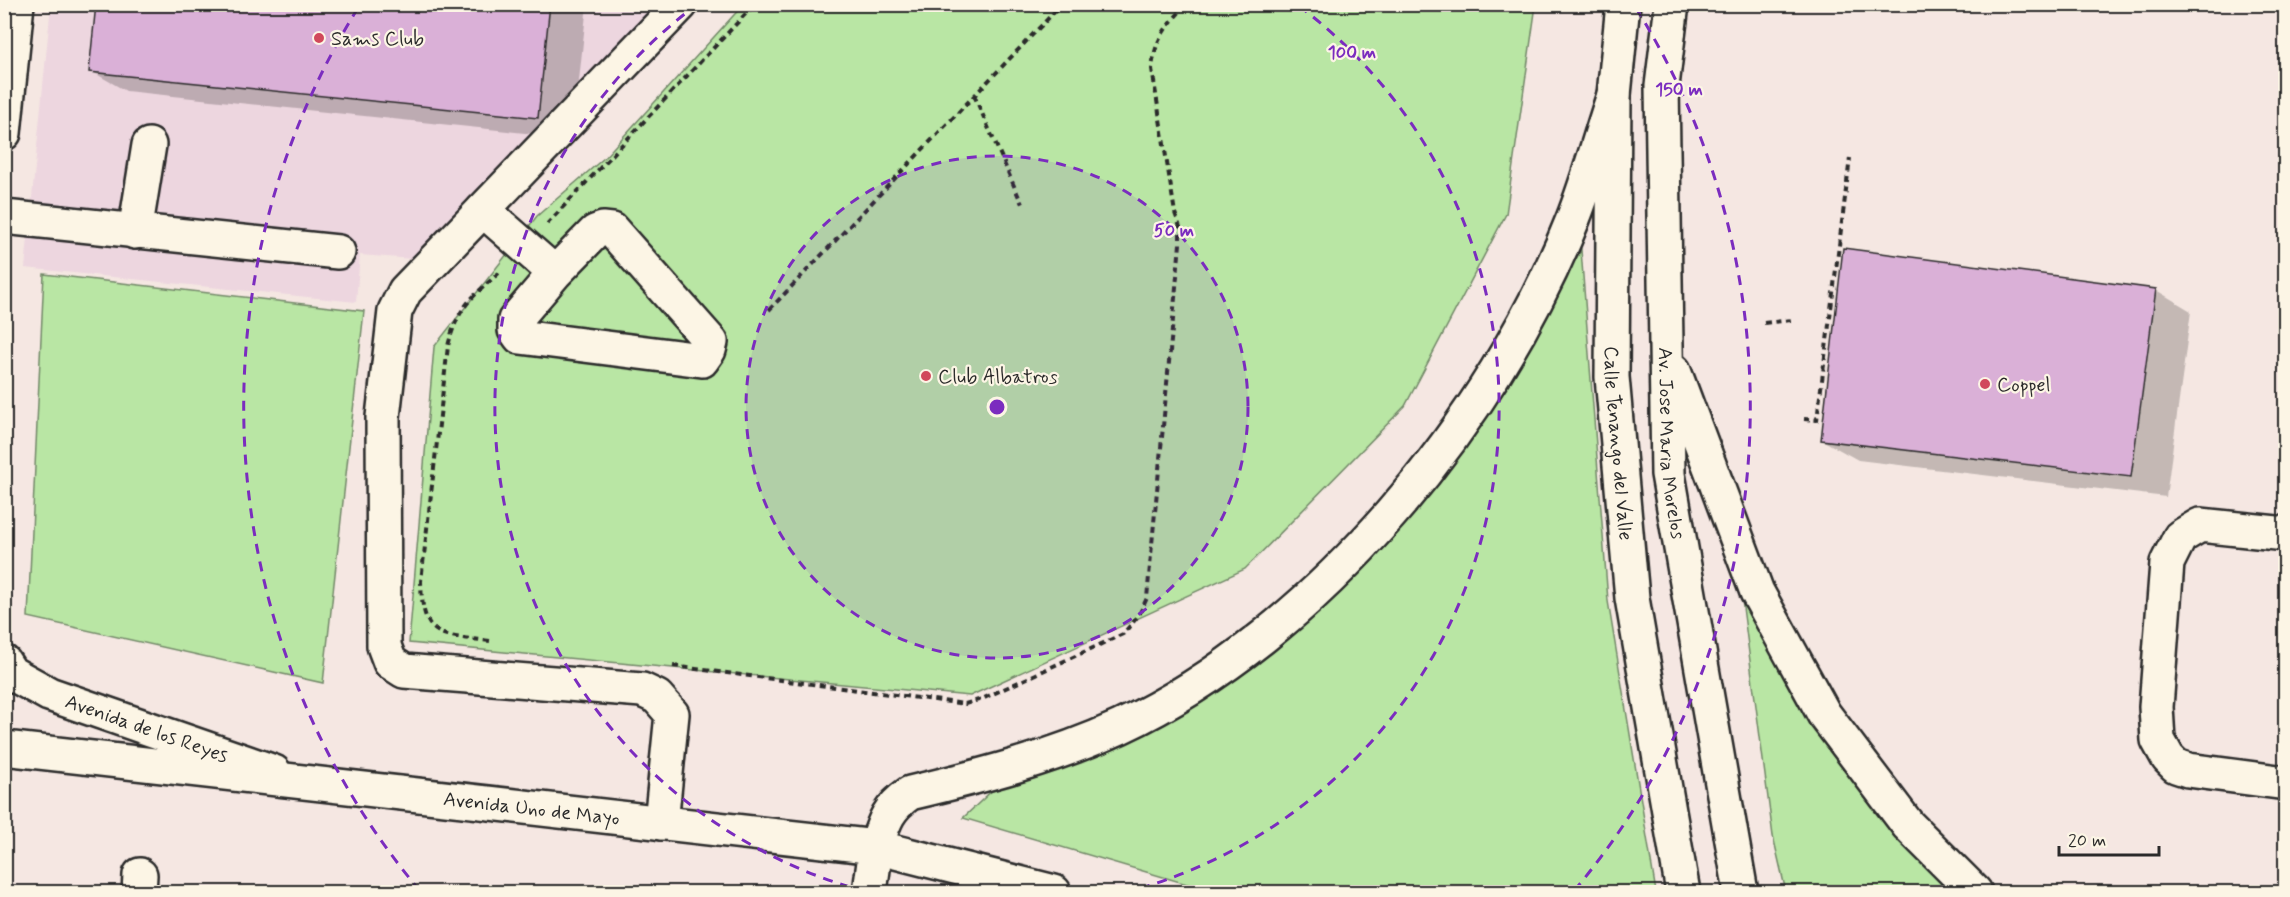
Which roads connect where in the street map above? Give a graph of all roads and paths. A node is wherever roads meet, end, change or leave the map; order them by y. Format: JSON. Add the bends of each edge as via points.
{"nodes":[{"id":1,"x":17,"y":4,"type":"edge"},
{"id":2,"x":681,"y":4,"type":"edge"},
{"id":3,"x":755,"y":4,"type":"edge"},
{"id":4,"x":1062,"y":4,"type":"edge"},
{"id":5,"x":1187,"y":4,"type":"edge"},
{"id":6,"x":1623,"y":4,"type":"edge"},
{"id":7,"x":1672,"y":4,"type":"edge"},
{"id":8,"x":974,"y":95,"type":"junction"},
{"id":9,"x":1614,"y":95,"type":"junction"},
{"id":10,"x":4,"y":133,"type":"edge"},
{"id":11,"x":149,"y":145,"type":"dead end"},
{"id":12,"x":1850,"y":158,"type":"dead end"},
{"id":13,"x":1022,"y":204,"type":"dead end"},
{"id":14,"x":483,"y":210,"type":"junction"},
{"id":15,"x":4,"y":217,"type":"edge"},
{"id":16,"x":135,"y":232,"type":"junction"},
{"id":17,"x":526,"y":248,"type":"junction"},
{"id":18,"x":338,"y":252,"type":"dead end"},
{"id":19,"x":555,"y":273,"type":"junction"},
{"id":20,"x":769,"y":310,"type":"dead end"},
{"id":21,"x":1792,"y":320,"type":"dead end"},
{"id":22,"x":1764,"y":323,"type":"dead end"},
{"id":23,"x":1666,"y":349,"type":"junction"},
{"id":24,"x":1804,"y":418,"type":"dead end"},
{"id":25,"x":2286,"y":534,"type":"edge"},
{"id":26,"x":501,"y":643,"type":"dead end"},
{"id":27,"x":666,"y":665,"type":"dead end"},
{"id":28,"x":7,"y":669,"type":"edge"},
{"id":29,"x":4,"y":748,"type":"edge"},
{"id":30,"x":299,"y":780,"type":"junction"},
{"id":31,"x":2286,"y":783,"type":"edge"},
{"id":32,"x":662,"y":822,"type":"junction"},
{"id":33,"x":876,"y":847,"type":"junction"},
{"id":34,"x":1681,"y":884,"type":"edge"},
{"id":35,"x":1738,"y":884,"type":"edge"},
{"id":36,"x":870,"y":892,"type":"edge"},
{"id":37,"x":1054,"y":892,"type":"edge"},
{"id":38,"x":1975,"y":892,"type":"edge"}],
"edges":[{"from":1,"to":10,"type":"main road"},
{"from":2,"to":14,"type":"main road"},
{"from":3,"to":17,"type":"path"},
{"from":4,"to":8,"type":"path"},
{"from":5,"to":27,"type":"path","via":[[1154,48],[1152,69],[1180,244],[1147,598],[1139,615],[1123,634],[965,704]]},
{"from":6,"to":9,"type":"main road","name":"Calle Tenango del Valle"},
{"from":7,"to":23,"type":"main road","name":"Av. Jose Maria Morelos","via":[[1662,86]]},
{"from":8,"to":13,"type":"path"},
{"from":8,"to":20,"type":"path"},
{"from":9,"to":33,"type":"main road","via":[[1573,219],[1514,338],[1435,459],[1324,584],[1248,649],[1190,688],[1121,726],[1030,763],[910,793],[895,803],[886,817]]},
{"from":9,"to":34,"type":"main road","name":"Calle Tenango del Valle","via":[[1612,377],[1632,598]]},
{"from":11,"to":16,"type":"main road"},
{"from":12,"to":24,"type":"path","via":[[1817,420]]},
{"from":14,"to":17,"type":"main road"},
{"from":14,"to":32,"type":"main road","via":[[405,291],[395,311],[383,417],[384,646],[390,662],[404,671],[642,690],[657,697],[672,714]]},
{"from":15,"to":16,"type":"main road"},
{"from":16,"to":18,"type":"main road"},
{"from":17,"to":19,"type":"main road"},
{"from":17,"to":26,"type":"path","via":[[465,305],[452,330],[422,580],[422,604],[426,620],[434,630]]},
{"from":19,"to":19,"type":"main road","via":[[595,232],[612,230],[711,342],[709,350],[702,360],[520,336],[515,321]]},
{"from":21,"to":22,"type":"path"},
{"from":23,"to":35,"type":"main road","name":"Av. Jose Maria Morelos","via":[[1668,474]]},
{"from":23,"to":38,"type":"main road","via":[[1757,592],[1824,714],[1908,825]]},
{"from":25,"to":31,"type":"main road","via":[[2199,525],[2180,537],[2167,563],[2156,707],[2158,740],[2176,766]]},
{"from":28,"to":30,"type":"main road","name":"Avenida de los Reyes","via":[[49,694]]},
{"from":29,"to":30,"type":"main road","name":"Avenida Uno de Mayo"},
{"from":30,"to":32,"type":"main road","name":"Avenida Uno de Mayo"},
{"from":32,"to":33,"type":"main road","name":"Avenida Uno de Mayo"},
{"from":33,"to":36,"type":"main road"},
{"from":33,"to":37,"type":"main road","name":"Avenida Uno de Mayo"}]}
